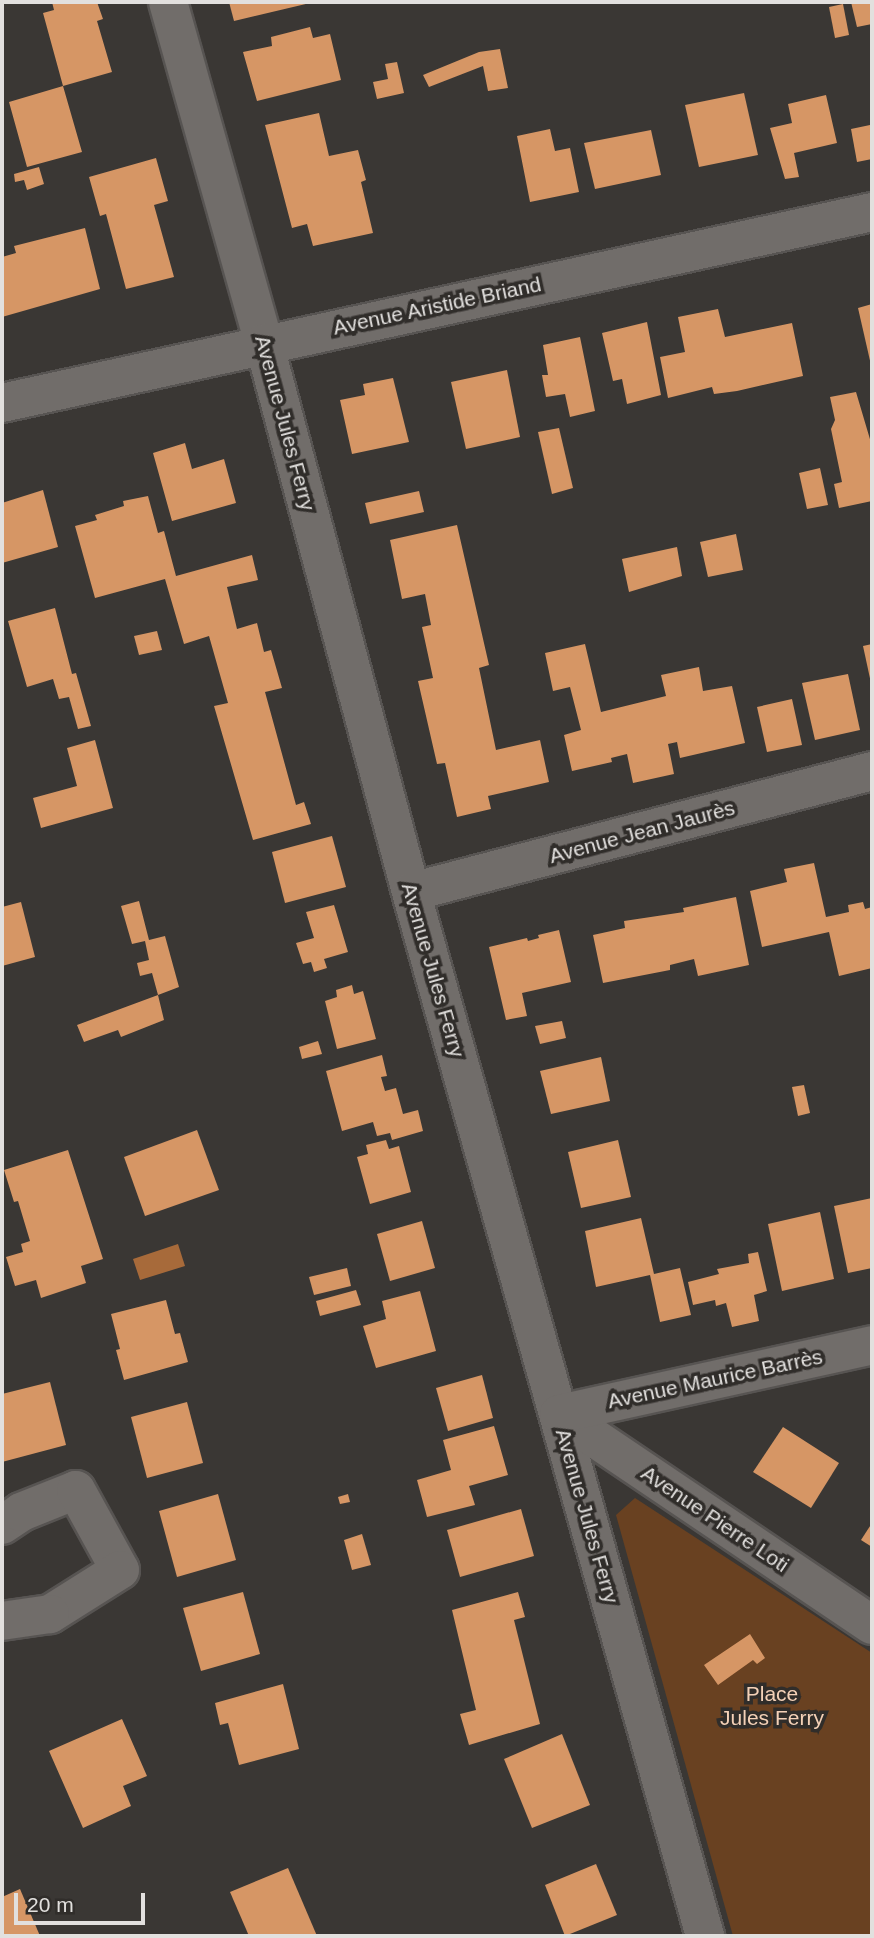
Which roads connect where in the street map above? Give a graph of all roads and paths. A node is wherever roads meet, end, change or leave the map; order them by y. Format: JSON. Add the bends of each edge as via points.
{"nodes":[{"id":1,"x":168,"y":2,"type":"edge"},
{"id":2,"x":872,"y":212,"type":"edge"},
{"id":3,"x":264,"y":343,"type":"junction"},
{"id":4,"x":2,"y":403,"type":"edge"},
{"id":5,"x":872,"y":771,"type":"edge"},
{"id":6,"x":411,"y":892,"type":"junction"},
{"id":7,"x":872,"y":1345,"type":"edge"},
{"id":8,"x":559,"y":1414,"type":"junction"},
{"id":9,"x":2,"y":1525,"type":"edge"},
{"id":10,"x":2,"y":1621,"type":"edge"},
{"id":11,"x":872,"y":1625,"type":"edge"},
{"id":12,"x":705,"y":1936,"type":"edge"}],
"edges":[{"from":1,"to":3,"type":"street","name":"Avenue Jules Ferry"},
{"from":2,"to":3,"type":"street","name":"Avenue Aristide Briand"},
{"from":3,"to":4,"type":"street","name":"Avenue Aristide Briand"},
{"from":3,"to":6,"type":"street","name":"Avenue Jules Ferry"},
{"from":5,"to":6,"type":"street","name":"Avenue Jean Jaurès"},
{"from":6,"to":8,"type":"street","name":"Avenue Jules Ferry"},
{"from":7,"to":8,"type":"street","name":"Avenue Maurice Barrès"},
{"from":8,"to":11,"type":"street","name":"Avenue Pierre Loti"},
{"from":8,"to":12,"type":"street","name":"Avenue Jules Ferry"},
{"from":9,"to":10,"type":"street","via":[[76,1490],[120,1570],[50,1614]]}]}
